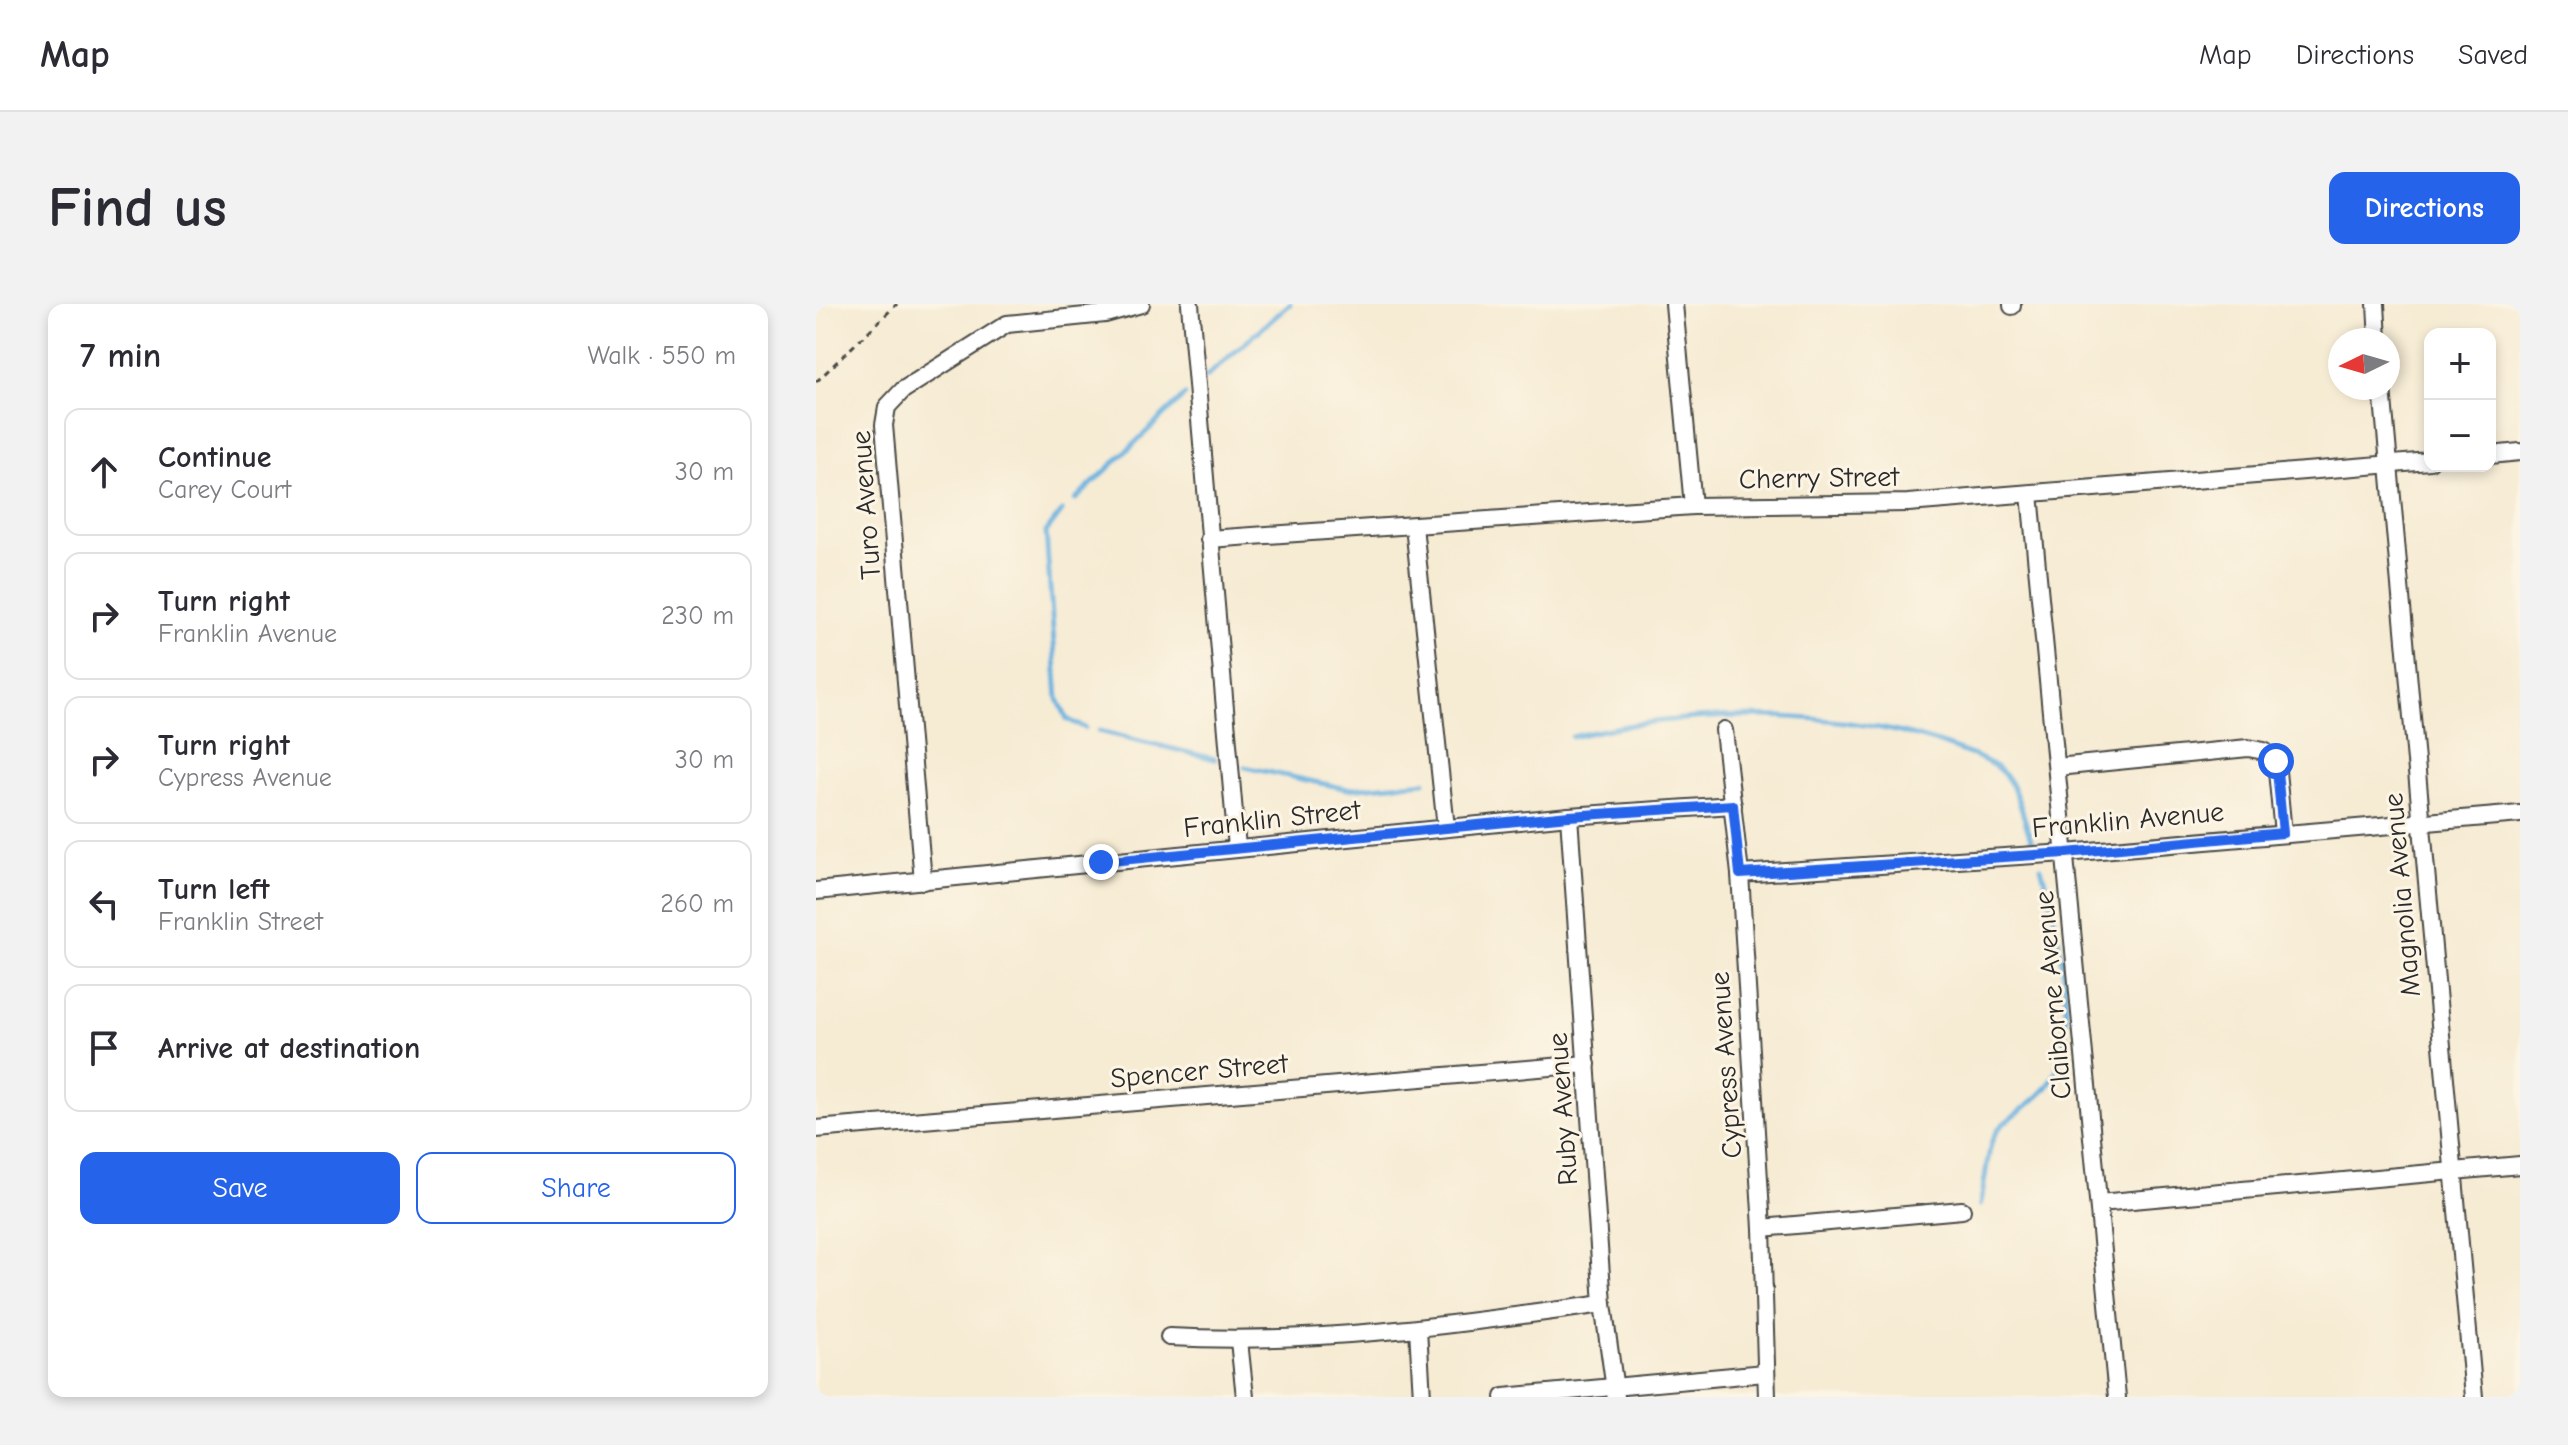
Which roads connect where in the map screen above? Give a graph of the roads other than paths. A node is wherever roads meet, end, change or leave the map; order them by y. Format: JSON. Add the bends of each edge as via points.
{"nodes":[{"id":1,"x":1141,"y":304,"type":"edge"},
{"id":2,"x":1190,"y":304,"type":"edge"},
{"id":3,"x":1674,"y":304,"type":"edge"},
{"id":4,"x":2376,"y":304,"type":"edge"},
{"id":5,"x":2377,"y":328,"type":"edge"},
{"id":6,"x":2383,"y":400,"type":"edge"},
{"id":7,"x":2520,"y":452,"type":"edge"},
{"id":8,"x":2496,"y":454,"type":"edge"},
{"id":9,"x":2424,"y":461,"type":"edge"},
{"id":10,"x":2388,"y":464,"type":"junction"},
{"id":11,"x":2030,"y":494,"type":"junction"},
{"id":12,"x":1693,"y":506,"type":"junction"},
{"id":13,"x":1414,"y":526,"type":"junction"},
{"id":14,"x":1209,"y":539,"type":"junction"},
{"id":15,"x":1724,"y":730,"type":"dead end"},
{"id":16,"x":2057,"y":767,"type":"junction"},
{"id":17,"x":1733,"y":805,"type":"junction"},
{"id":18,"x":2520,"y":814,"type":"edge"},
{"id":19,"x":1569,"y":816,"type":"junction"},
{"id":20,"x":2421,"y":824,"type":"junction"},
{"id":21,"x":1446,"y":828,"type":"junction"},
{"id":22,"x":2283,"y":833,"type":"junction"},
{"id":23,"x":1237,"y":848,"type":"junction"},
{"id":24,"x":2066,"y":853,"type":"junction"},
{"id":25,"x":1740,"y":874,"type":"junction"},
{"id":26,"x":923,"y":881,"type":"junction"},
{"id":27,"x":816,"y":891,"type":"edge"},
{"id":28,"x":1587,"y":1064,"type":"junction"},
{"id":29,"x":816,"y":1129,"type":"edge"},
{"id":30,"x":2520,"y":1165,"type":"edge"},
{"id":31,"x":2455,"y":1171,"type":"junction"},
{"id":32,"x":2099,"y":1203,"type":"junction"},
{"id":33,"x":1962,"y":1210,"type":"dead end"},
{"id":34,"x":1762,"y":1228,"type":"junction"},
{"id":35,"x":1603,"y":1304,"type":"junction"},
{"id":36,"x":1418,"y":1329,"type":"junction"},
{"id":37,"x":1169,"y":1337,"type":"dead end"},
{"id":38,"x":1239,"y":1341,"type":"junction"},
{"id":39,"x":1765,"y":1373,"type":"junction"},
{"id":40,"x":1616,"y":1392,"type":"edge"},
{"id":41,"x":1245,"y":1397,"type":"edge"},
{"id":42,"x":1422,"y":1397,"type":"edge"},
{"id":43,"x":1504,"y":1397,"type":"edge"},
{"id":44,"x":1767,"y":1397,"type":"edge"},
{"id":45,"x":2117,"y":1397,"type":"edge"},
{"id":46,"x":2474,"y":1397,"type":"edge"}],
"edges":[{"from":1,"to":26,"type":"street","name":"Turo Avenue","via":[[1105,314],[1007,324],[903,390],[887,407],[884,425]]},
{"from":2,"to":14,"type":"street"},
{"from":3,"to":12,"type":"street"},
{"from":4,"to":5,"type":"street"},
{"from":6,"to":10,"type":"street","name":"Magnolia Avenue"},
{"from":7,"to":8,"type":"street"},
{"from":9,"to":10,"type":"street","name":"Cherry Street"},
{"from":10,"to":11,"type":"street","name":"Cherry Street"},
{"from":10,"to":20,"type":"street","name":"Magnolia Avenue"},
{"from":11,"to":12,"type":"street","name":"Cherry Street","via":[[1854,505]]},
{"from":11,"to":16,"type":"street","name":"Claiborne Avenue"},
{"from":12,"to":13,"type":"street","name":"Cherry Street"},
{"from":13,"to":14,"type":"street","name":"Cherry Street"},
{"from":13,"to":21,"type":"street"},
{"from":14,"to":23,"type":"street"},
{"from":15,"to":17,"type":"street","name":"Cypress Avenue"},
{"from":16,"to":22,"type":"street","via":[[2248,748],[2264,751],[2276,761]]},
{"from":16,"to":24,"type":"street","name":"Claiborne Avenue"},
{"from":17,"to":19,"type":"street","name":"Franklin Street"},
{"from":17,"to":25,"type":"street","name":"Cypress Avenue"},
{"from":18,"to":20,"type":"street","name":"Franklin Avenue"},
{"from":19,"to":21,"type":"street","name":"Franklin Street"},
{"from":19,"to":28,"type":"street","name":"Ruby Avenue"},
{"from":20,"to":22,"type":"street","name":"Franklin Avenue"},
{"from":20,"to":31,"type":"street","name":"Magnolia Avenue"},
{"from":21,"to":23,"type":"street","name":"Franklin Street"},
{"from":22,"to":24,"type":"street","name":"Franklin Avenue"},
{"from":23,"to":26,"type":"street","name":"Franklin Street"},
{"from":24,"to":25,"type":"street","name":"Franklin Avenue"},
{"from":24,"to":32,"type":"street","name":"Claiborne Avenue"},
{"from":25,"to":34,"type":"street","name":"Cypress Avenue"},
{"from":26,"to":27,"type":"street","name":"Franklin Street"},
{"from":28,"to":29,"type":"street","name":"Spencer Street"},
{"from":28,"to":35,"type":"street","name":"Ruby Avenue"},
{"from":30,"to":31,"type":"street"},
{"from":31,"to":32,"type":"street"},
{"from":31,"to":46,"type":"street","name":"Magnolia Avenue"},
{"from":32,"to":45,"type":"street","name":"Claiborne Avenue"},
{"from":33,"to":34,"type":"street"},
{"from":34,"to":39,"type":"street","name":"Cypress Avenue"},
{"from":35,"to":36,"type":"street"},
{"from":35,"to":40,"type":"street","name":"Ruby Avenue"},
{"from":36,"to":38,"type":"street"},
{"from":36,"to":42,"type":"street"},
{"from":37,"to":38,"type":"street"},
{"from":38,"to":41,"type":"street"},
{"from":39,"to":40,"type":"street"},
{"from":39,"to":44,"type":"street","name":"Cypress Avenue"},
{"from":40,"to":43,"type":"street"}]}
